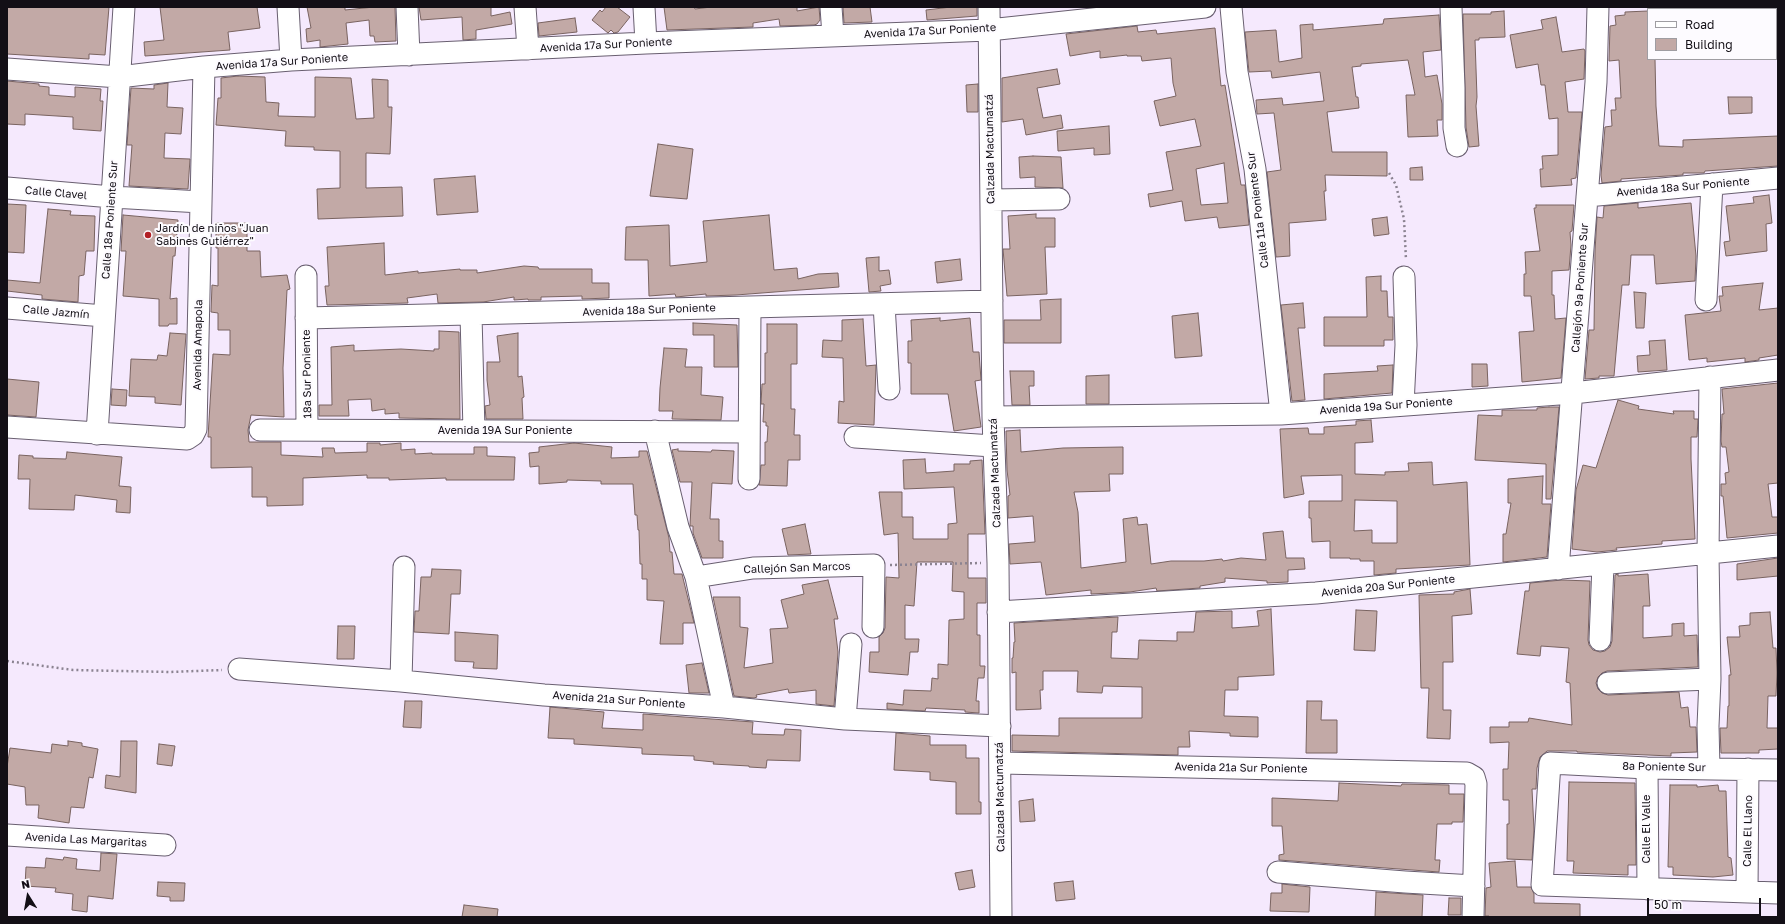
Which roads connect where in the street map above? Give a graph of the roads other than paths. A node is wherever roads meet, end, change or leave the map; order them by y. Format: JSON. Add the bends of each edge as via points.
{"nodes":[{"id":1,"x":124,"y":7,"type":"edge"},
{"id":2,"x":288,"y":7,"type":"edge"},
{"id":3,"x":407,"y":7,"type":"edge"},
{"id":4,"x":525,"y":7,"type":"edge"},
{"id":5,"x":644,"y":7,"type":"edge"},
{"id":6,"x":831,"y":7,"type":"edge"},
{"id":7,"x":989,"y":7,"type":"edge"},
{"id":8,"x":1205,"y":7,"type":"edge"},
{"id":9,"x":1231,"y":7,"type":"edge"},
{"id":10,"x":1451,"y":7,"type":"edge"},
{"id":11,"x":1598,"y":7,"type":"edge"},
{"id":12,"x":989,"y":30,"type":"junction"},
{"id":13,"x":833,"y":36,"type":"junction"},
{"id":14,"x":646,"y":43,"type":"junction"},
{"id":15,"x":528,"y":49,"type":"junction"},
{"id":16,"x":409,"y":55,"type":"junction"},
{"id":17,"x":290,"y":60,"type":"junction"},
{"id":18,"x":204,"y":67,"type":"junction"},
{"id":19,"x":7,"y":69,"type":"edge"},
{"id":20,"x":119,"y":77,"type":"junction"},
{"id":21,"x":1457,"y":146,"type":"dead end"},
{"id":22,"x":1778,"y":178,"type":"edge"},
{"id":23,"x":1712,"y":184,"type":"junction"},
{"id":24,"x":7,"y":188,"type":"edge"},
{"id":25,"x":1587,"y":196,"type":"junction"},
{"id":26,"x":112,"y":197,"type":"junction"},
{"id":27,"x":1059,"y":199,"type":"dead end"},
{"id":28,"x":991,"y":200,"type":"junction"},
{"id":29,"x":201,"y":202,"type":"junction"},
{"id":30,"x":306,"y":276,"type":"dead end"},
{"id":31,"x":1404,"y":277,"type":"road end"},
{"id":32,"x":1706,"y":300,"type":"dead end"},
{"id":33,"x":992,"y":301,"type":"junction"},
{"id":34,"x":884,"y":304,"type":"junction"},
{"id":35,"x":7,"y":308,"type":"edge"},
{"id":36,"x":750,"y":308,"type":"junction"},
{"id":37,"x":471,"y":315,"type":"junction"},
{"id":38,"x":104,"y":316,"type":"junction"},
{"id":39,"x":306,"y":318,"type":"junction"},
{"id":40,"x":1778,"y":370,"type":"edge"},
{"id":41,"x":1710,"y":377,"type":"junction"},
{"id":42,"x":890,"y":389,"type":"dead end"},
{"id":43,"x":1573,"y":393,"type":"junction"},
{"id":44,"x":1403,"y":405,"type":"junction"},
{"id":45,"x":1281,"y":414,"type":"junction"},
{"id":46,"x":993,"y":417,"type":"junction"},
{"id":47,"x":7,"y":426,"type":"edge"},
{"id":48,"x":260,"y":430,"type":"dead end"},
{"id":49,"x":308,"y":430,"type":"junction"},
{"id":50,"x":474,"y":431,"type":"junction"},
{"id":51,"x":655,"y":432,"type":"junction"},
{"id":52,"x":749,"y":432,"type":"junction"},
{"id":53,"x":97,"y":434,"type":"junction"},
{"id":54,"x":855,"y":437,"type":"dead end"},
{"id":55,"x":994,"y":446,"type":"junction"},
{"id":56,"x":749,"y":479,"type":"dead end"},
{"id":57,"x":1778,"y":546,"type":"edge"},
{"id":58,"x":1708,"y":554,"type":"junction"},
{"id":59,"x":1603,"y":564,"type":"junction"},
{"id":60,"x":404,"y":567,"type":"dead end"},
{"id":61,"x":1558,"y":569,"type":"junction"},
{"id":62,"x":696,"y":577,"type":"junction"},
{"id":63,"x":998,"y":612,"type":"junction"},
{"id":64,"x":873,"y":627,"type":"dead end"},
{"id":65,"x":1600,"y":640,"type":"dead end"},
{"id":66,"x":851,"y":644,"type":"dead end"},
{"id":67,"x":239,"y":669,"type":"road end"},
{"id":68,"x":1710,"y":679,"type":"junction"},
{"id":69,"x":401,"y":680,"type":"junction"},
{"id":70,"x":1608,"y":683,"type":"dead end"},
{"id":71,"x":724,"y":706,"type":"junction"},
{"id":72,"x":845,"y":719,"type":"junction"},
{"id":73,"x":1000,"y":726,"type":"junction"},
{"id":74,"x":1001,"y":763,"type":"junction"},
{"id":75,"x":1647,"y":768,"type":"junction"},
{"id":76,"x":1709,"y":768,"type":"junction"},
{"id":77,"x":1748,"y":770,"type":"junction"},
{"id":78,"x":1778,"y":770,"type":"edge"},
{"id":79,"x":7,"y":836,"type":"edge"},
{"id":80,"x":165,"y":845,"type":"dead end"},
{"id":81,"x":1278,"y":872,"type":"dead end"},
{"id":82,"x":1474,"y":886,"type":"junction"},
{"id":83,"x":1648,"y":889,"type":"junction"},
{"id":84,"x":1747,"y":892,"type":"junction"},
{"id":85,"x":1778,"y":893,"type":"edge"},
{"id":86,"x":1001,"y":917,"type":"edge"},
{"id":87,"x":1473,"y":917,"type":"edge"}],
"edges":[{"from":1,"to":20,"type":"street","name":"Calle 18a Poniente Sur"},
{"from":2,"to":17,"type":"street"},
{"from":3,"to":16,"type":"street"},
{"from":4,"to":15,"type":"street"},
{"from":5,"to":14,"type":"street"},
{"from":6,"to":13,"type":"street"},
{"from":7,"to":12,"type":"street","name":"Calzada Mactumatzá"},
{"from":8,"to":12,"type":"street","name":"Avenida 17a Sur Poniente"},
{"from":9,"to":45,"type":"street","name":"Calle 11a Poniente Sur","via":[[1237,72],[1255,169]]},
{"from":10,"to":21,"type":"street","via":[[1454,128]]},
{"from":11,"to":25,"type":"street","name":"Callejón 9a Poniente Sur","via":[[1596,82]]},
{"from":12,"to":13,"type":"street","name":"Avenida 17a Sur Poniente"},
{"from":12,"to":28,"type":"street","name":"Calzada Mactumatzá"},
{"from":13,"to":14,"type":"street","name":"Avenida 17a Sur Poniente"},
{"from":14,"to":15,"type":"street","name":"Avenida 17a Sur Poniente"},
{"from":15,"to":16,"type":"street","name":"Avenida 17a Sur Poniente"},
{"from":16,"to":17,"type":"street","name":"Avenida 17a Sur Poniente"},
{"from":17,"to":18,"type":"street","name":"Avenida 17a Sur Poniente"},
{"from":18,"to":20,"type":"street","name":"Avenida 17a Sur Poniente"},
{"from":18,"to":29,"type":"street","name":"Avenida Amapola"},
{"from":19,"to":20,"type":"street","name":"Avenida 17a Sur Poniente"},
{"from":20,"to":26,"type":"street","name":"Calle 18a Poniente Sur"},
{"from":22,"to":23,"type":"street","name":"Avenida 18a Sur Poniente"},
{"from":23,"to":25,"type":"street","name":"Avenida 18a Sur Poniente"},
{"from":23,"to":32,"type":"street"},
{"from":24,"to":26,"type":"street","name":"Calle Clavel"},
{"from":25,"to":43,"type":"street","name":"Callejón 9a Poniente Sur"},
{"from":26,"to":29,"type":"street","name":"Calle Clavel"},
{"from":26,"to":38,"type":"street","name":"Calle 18a Poniente Sur"},
{"from":27,"to":28,"type":"street"},
{"from":28,"to":33,"type":"street","name":"Calzada Mactumatzá"},
{"from":29,"to":53,"type":"street","name":"Avenida Amapola","via":[[194,436],[187,439]]},
{"from":30,"to":39,"type":"street","name":"18a Sur Poniente"},
{"from":31,"to":44,"type":"street","via":[[1406,345]]},
{"from":33,"to":34,"type":"street","name":"Avenida 18a Sur Poniente"},
{"from":33,"to":46,"type":"street","name":"Calzada Mactumatzá"},
{"from":34,"to":36,"type":"street","name":"Avenida 18a Sur Poniente"},
{"from":34,"to":42,"type":"street"},
{"from":35,"to":38,"type":"street","name":"Calle Jazmín"},
{"from":36,"to":37,"type":"street","name":"Avenida 18a Sur Poniente"},
{"from":36,"to":52,"type":"street"},
{"from":37,"to":39,"type":"street","name":"Avenida 18a Sur Poniente"},
{"from":37,"to":50,"type":"street"},
{"from":38,"to":53,"type":"street","name":"Calle 18a Poniente Sur"},
{"from":39,"to":49,"type":"street","name":"18a Sur Poniente"},
{"from":40,"to":41,"type":"street","name":"Avenida 19a Sur Poniente"},
{"from":41,"to":43,"type":"street","name":"Avenida 19a Sur Poniente"},
{"from":41,"to":58,"type":"street"},
{"from":43,"to":44,"type":"street","name":"Avenida 19a Sur Poniente"},
{"from":43,"to":61,"type":"street","name":"Callejón 9a Poniente Sur"},
{"from":44,"to":45,"type":"street","name":"Avenida 19a Sur Poniente"},
{"from":45,"to":46,"type":"street","name":"Avenida 19a Sur Poniente"},
{"from":46,"to":55,"type":"street","name":"Calzada Mactumatzá"},
{"from":47,"to":53,"type":"street","name":"Avenida Amapola"},
{"from":48,"to":49,"type":"street","name":"Avenida 19A Sur Poniente"},
{"from":49,"to":50,"type":"street","name":"Avenida 19A Sur Poniente"},
{"from":50,"to":51,"type":"street","name":"Avenida 19A Sur Poniente"},
{"from":51,"to":52,"type":"street","name":"Avenida 19A Sur Poniente"},
{"from":51,"to":62,"type":"street","via":[[678,527]]},
{"from":52,"to":56,"type":"street"},
{"from":54,"to":55,"type":"street"},
{"from":55,"to":63,"type":"street","name":"Calzada Mactumatzá"},
{"from":57,"to":58,"type":"street","name":"Avenida 20a Sur Poniente"},
{"from":58,"to":59,"type":"street","name":"Avenida 20a Sur Poniente"},
{"from":58,"to":68,"type":"street"},
{"from":59,"to":61,"type":"street","name":"Avenida 20a Sur Poniente"},
{"from":59,"to":65,"type":"street"},
{"from":60,"to":69,"type":"street"},
{"from":61,"to":63,"type":"street","name":"Avenida 20a Sur Poniente","via":[[1316,593]]},
{"from":62,"to":64,"type":"street","name":"Callejón San Marcos","via":[[753,568],[874,565]]},
{"from":62,"to":71,"type":"street"},
{"from":63,"to":73,"type":"street","name":"Calzada Mactumatzá"},
{"from":66,"to":72,"type":"street"},
{"from":67,"to":69,"type":"street","name":"Avenida 21a Sur Poniente"},
{"from":68,"to":70,"type":"street"},
{"from":68,"to":76,"type":"street"},
{"from":69,"to":71,"type":"street","name":"Avenida 21a Sur Poniente","via":[[544,695]]},
{"from":71,"to":72,"type":"street","name":"Avenida 21a Sur Poniente"},
{"from":72,"to":73,"type":"street","name":"Avenida 21a Sur Poniente"},
{"from":73,"to":74,"type":"street","name":"Calzada Mactumatzá"},
{"from":74,"to":82,"type":"street","name":"Avenida 21a Sur Poniente","via":[[1467,773],[1474,777],[1476,784]]},
{"from":74,"to":86,"type":"street","name":"Calzada Mactumatzá"},
{"from":75,"to":76,"type":"street","name":"8a Poniente Sur"},
{"from":75,"to":83,"type":"street","name":"Calle El Valle"},
{"from":75,"to":83,"type":"street","name":"8a Poniente Sur","via":[[1550,763],[1542,885]]},
{"from":76,"to":77,"type":"street","name":"8a Poniente Sur"},
{"from":77,"to":78,"type":"street","name":"8a Poniente Sur"},
{"from":77,"to":84,"type":"street","name":"Calle El Llano"},
{"from":79,"to":80,"type":"street","name":"Avenida Las Margaritas"},
{"from":81,"to":82,"type":"street"},
{"from":82,"to":87,"type":"street"},
{"from":83,"to":84,"type":"street"},
{"from":84,"to":85,"type":"street"}]}
